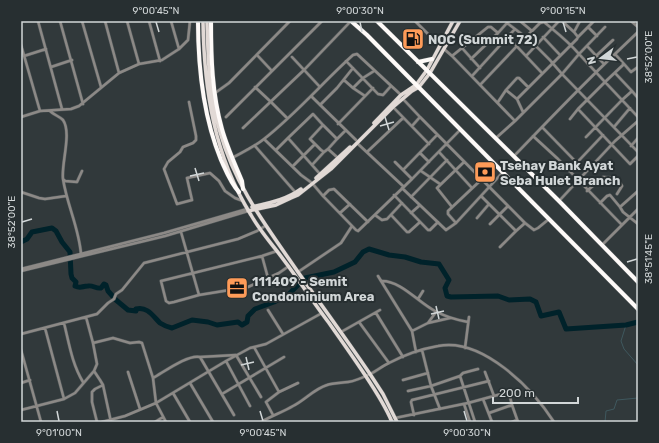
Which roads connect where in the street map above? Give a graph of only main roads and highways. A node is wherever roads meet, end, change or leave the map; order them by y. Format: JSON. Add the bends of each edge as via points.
{"nodes":[{"id":1,"x":198,"y":21,"type":"edge"},
{"id":2,"x":203,"y":21,"type":"edge"},
{"id":3,"x":207,"y":21,"type":"edge"},
{"id":4,"x":212,"y":21,"type":"edge"},
{"id":5,"x":351,"y":21,"type":"edge"},
{"id":6,"x":377,"y":21,"type":"edge"},
{"id":7,"x":453,"y":21,"type":"edge"},
{"id":8,"x":460,"y":21,"type":"edge"},
{"id":9,"x":432,"y":59,"type":"junction"},
{"id":10,"x":418,"y":62,"type":"junction"},
{"id":11,"x":428,"y":71,"type":"junction"},
{"id":12,"x":418,"y":86,"type":"junction"},
{"id":13,"x":402,"y":97,"type":"junction"},
{"id":14,"x":357,"y":142,"type":"junction"},
{"id":15,"x":237,"y":182,"type":"junction"},
{"id":16,"x":311,"y":183,"type":"junction"},
{"id":17,"x":241,"y":191,"type":"junction"},
{"id":18,"x":264,"y":208,"type":"junction"},
{"id":19,"x":254,"y":209,"type":"junction"},
{"id":20,"x":248,"y":210,"type":"junction"},
{"id":21,"x":260,"y":218,"type":"junction"},
{"id":22,"x":300,"y":277,"type":"junction"},
{"id":23,"x":638,"y":282,"type":"edge"},
{"id":24,"x":303,"y":283,"type":"junction"},
{"id":25,"x":638,"y":309,"type":"edge"},
{"id":26,"x":396,"y":420,"type":"edge"},
{"id":27,"x":392,"y":422,"type":"edge"}],
"edges":[{"from":1,"to":17,"type":"highway","via":[[199,59],[208,122],[224,168],[234,185]]},
{"from":2,"to":15,"type":"main road","via":[[207,89],[212,116],[226,161]]},
{"from":3,"to":15,"type":"main road","via":[[211,89],[220,132]]},
{"from":4,"to":17,"type":"highway","via":[[211,60],[215,94],[222,128],[242,182]]},
{"from":5,"to":12,"type":"highway"},
{"from":6,"to":10,"type":"highway"},
{"from":7,"to":9,"type":"main road"},
{"from":8,"to":11,"type":"main road"},
{"from":9,"to":10,"type":"highway"},
{"from":9,"to":11,"type":"main road"},
{"from":10,"to":11,"type":"highway"},
{"from":11,"to":12,"type":"main road"},
{"from":11,"to":23,"type":"highway"},
{"from":12,"to":13,"type":"main road"},
{"from":12,"to":25,"type":"highway"},
{"from":13,"to":14,"type":"main road"},
{"from":13,"to":14,"type":"main road"},
{"from":14,"to":16,"type":"main road"},
{"from":14,"to":16,"type":"main road","via":[[331,169]]},
{"from":15,"to":17,"type":"main road"},
{"from":16,"to":18,"type":"main road","via":[[287,201]]},
{"from":16,"to":19,"type":"main road","via":[[280,201]]},
{"from":17,"to":19,"type":"main road"},
{"from":17,"to":20,"type":"main road"},
{"from":18,"to":19,"type":"main road"},
{"from":18,"to":21,"type":"main road"},
{"from":19,"to":20,"type":"main road"},
{"from":19,"to":21,"type":"main road"},
{"from":20,"to":22,"type":"main road","via":[[259,229]]},
{"from":21,"to":22,"type":"main road"},
{"from":22,"to":24,"type":"main road"},
{"from":24,"to":26,"type":"main road","via":[[370,374]]},
{"from":24,"to":27,"type":"main road","via":[[380,397]]}]}
